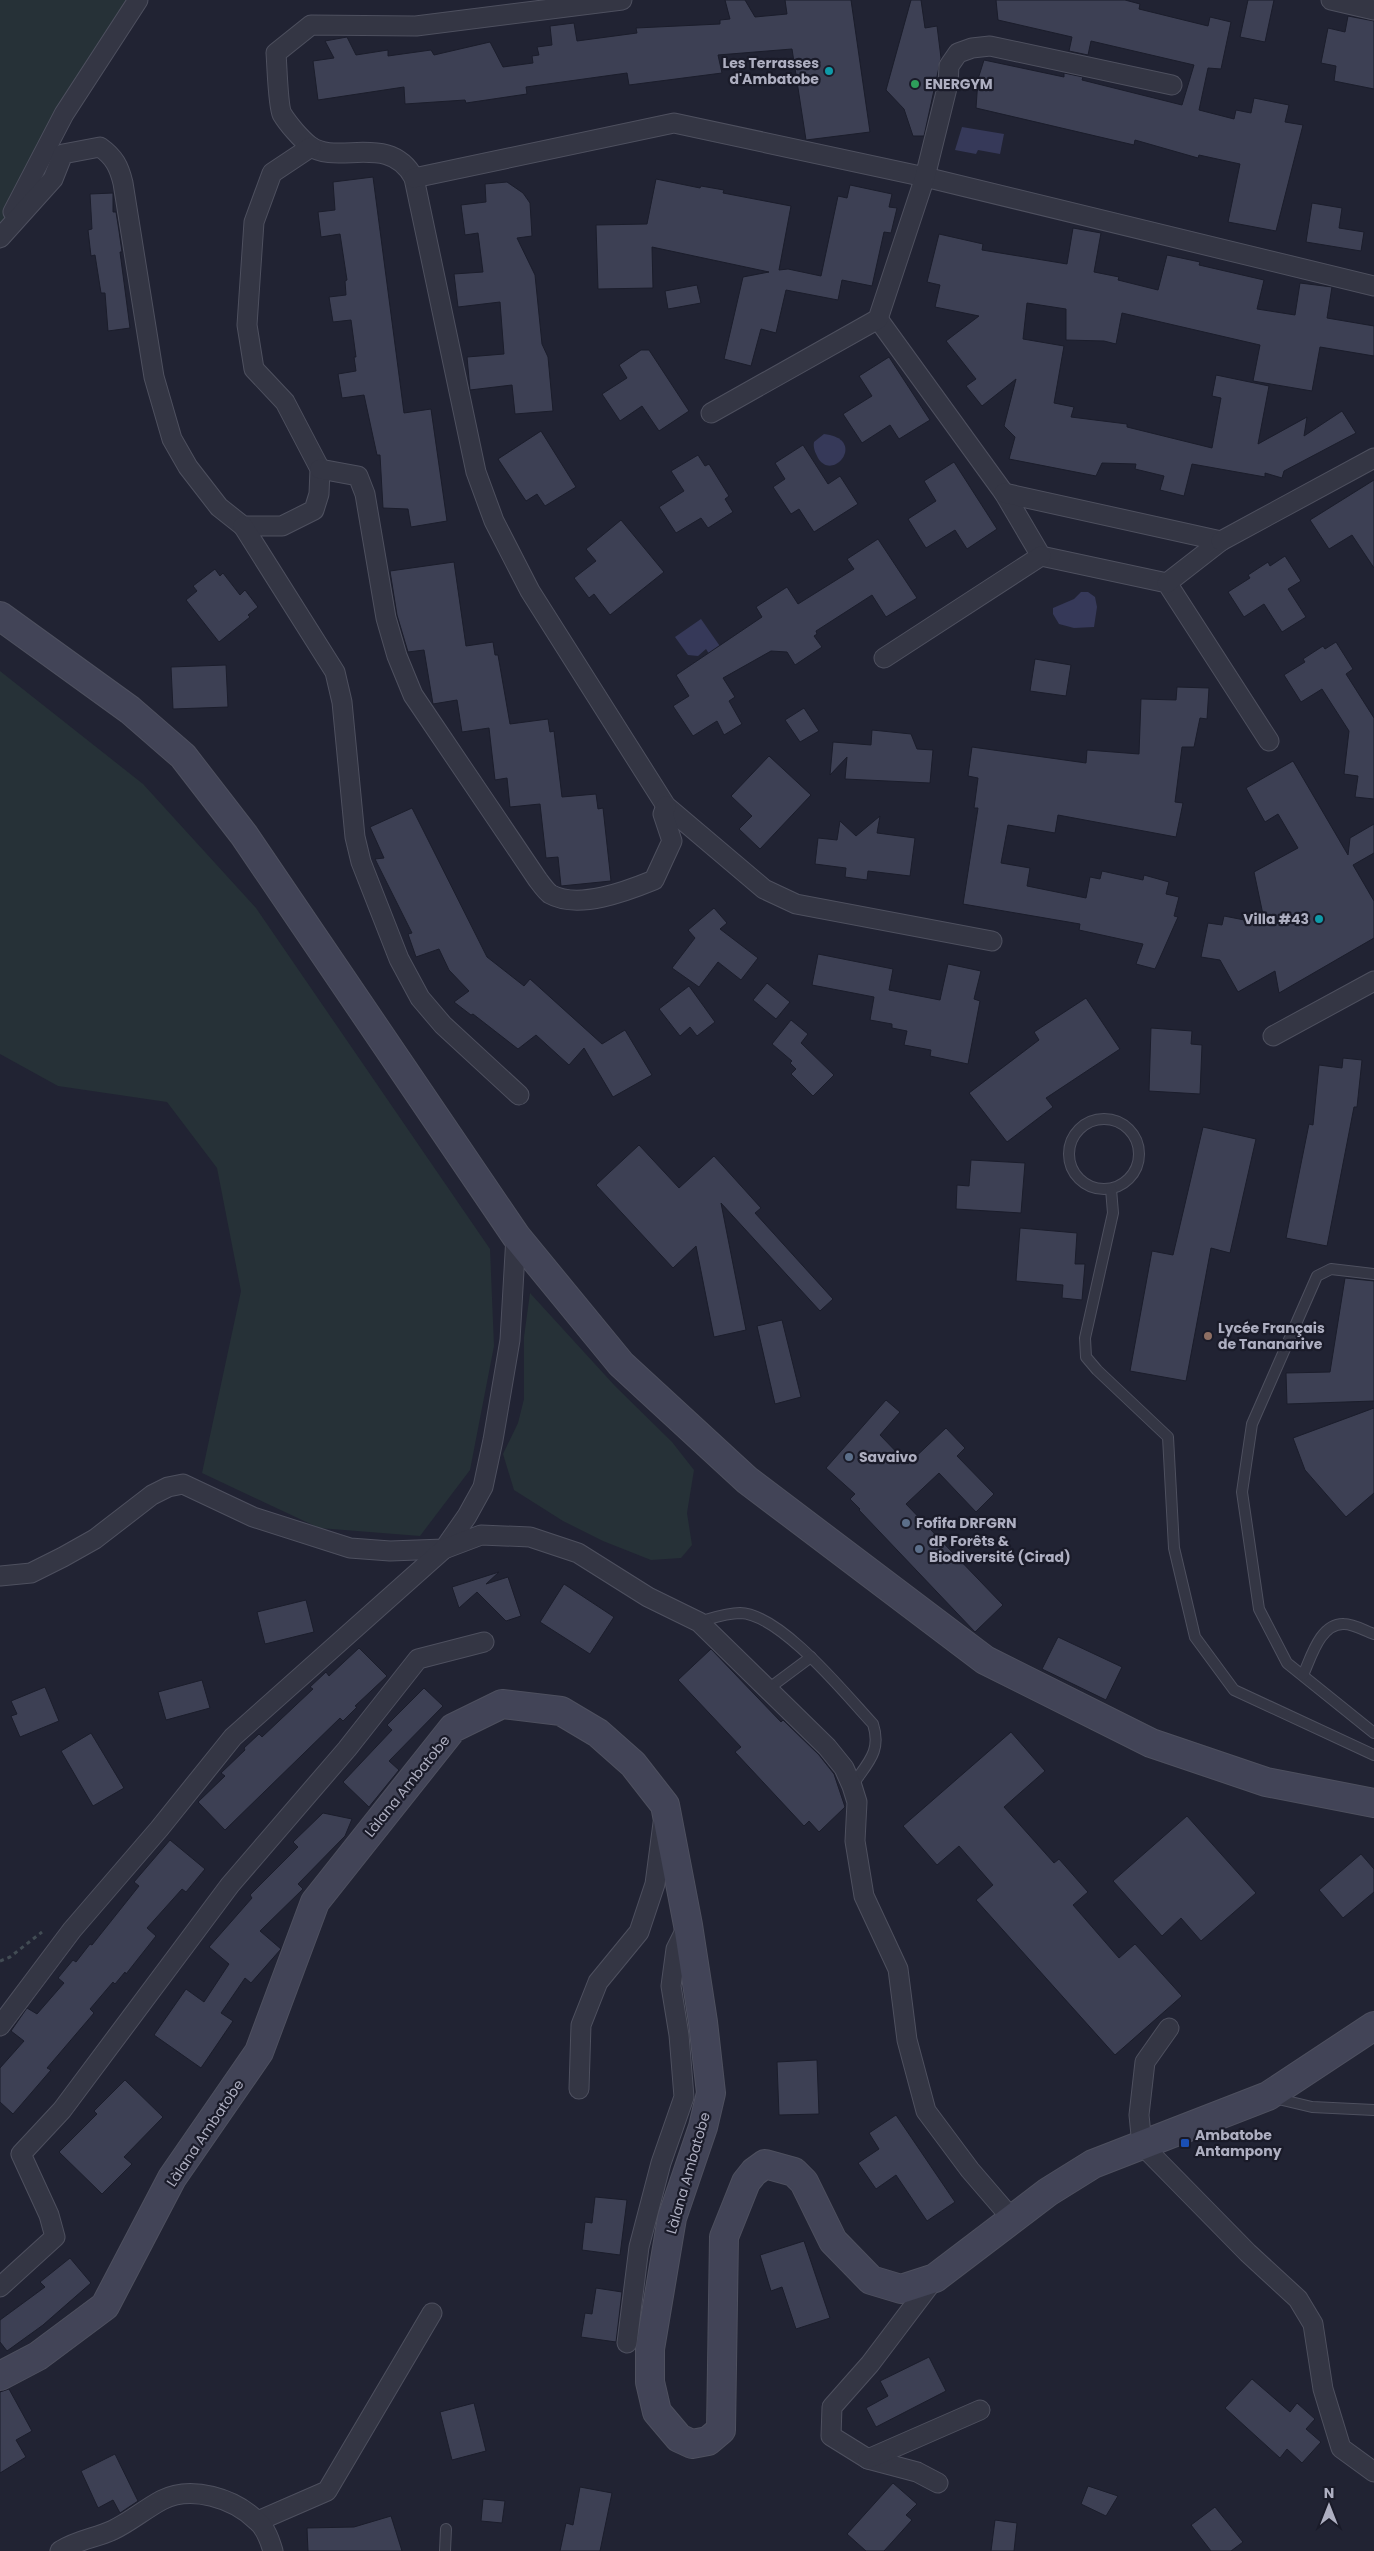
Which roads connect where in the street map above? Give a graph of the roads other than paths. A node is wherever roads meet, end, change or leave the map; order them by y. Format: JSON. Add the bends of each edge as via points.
{"nodes":[{"id":1,"x":138,"y":0,"type":"edge"},
{"id":2,"x":622,"y":0,"type":"edge"},
{"id":3,"x":1331,"y":0,"type":"edge"},
{"id":4,"x":1374,"y":10,"type":"edge"},
{"id":5,"x":1172,"y":85,"type":"dead end"},
{"id":6,"x":311,"y":147,"type":"junction"},
{"id":7,"x":924,"y":177,"type":"junction"},
{"id":8,"x":414,"y":178,"type":"junction"},
{"id":9,"x":2,"y":235,"type":"edge"},
{"id":10,"x":1374,"y":286,"type":"edge"},
{"id":11,"x":878,"y":319,"type":"junction"},
{"id":12,"x":712,"y":413,"type":"dead end"},
{"id":13,"x":1374,"y":458,"type":"edge"},
{"id":14,"x":320,"y":469,"type":"junction"},
{"id":15,"x":1004,"y":493,"type":"junction"},
{"id":16,"x":243,"y":526,"type":"junction"},
{"id":17,"x":1221,"y":542,"type":"junction"},
{"id":18,"x":1041,"y":556,"type":"junction"},
{"id":19,"x":1167,"y":583,"type":"junction"},
{"id":20,"x":0,"y":616,"type":"edge"},
{"id":21,"x":884,"y":658,"type":"dead end"},
{"id":22,"x":1269,"y":741,"type":"dead end"},
{"id":23,"x":666,"y":806,"type":"junction"},
{"id":24,"x":992,"y":942,"type":"dead end"},
{"id":25,"x":1374,"y":981,"type":"edge"},
{"id":26,"x":1273,"y":1036,"type":"dead end"},
{"id":27,"x":519,"y":1095,"type":"dead end"},
{"id":28,"x":1111,"y":1188,"type":"junction"},
{"id":29,"x":516,"y":1236,"type":"junction"},
{"id":30,"x":1374,"y":1274,"type":"edge"},
{"id":31,"x":444,"y":1549,"type":"junction"},
{"id":32,"x":0,"y":1576,"type":"edge"},
{"id":33,"x":700,"y":1622,"type":"junction"},
{"id":34,"x":1374,"y":1634,"type":"edge"},
{"id":35,"x":484,"y":1642,"type":"dead end"},
{"id":36,"x":811,"y":1657,"type":"junction"},
{"id":37,"x":1303,"y":1676,"type":"junction"},
{"id":38,"x":768,"y":1689,"type":"junction"},
{"id":39,"x":1374,"y":1733,"type":"edge"},
{"id":40,"x":1374,"y":1755,"type":"edge"},
{"id":41,"x":852,"y":1786,"type":"junction"},
{"id":42,"x":1373,"y":1801,"type":"edge"},
{"id":43,"x":665,"y":1805,"type":"junction"},
{"id":44,"x":688,"y":1925,"type":"junction"},
{"id":45,"x":0,"y":2026,"type":"edge"},
{"id":46,"x":1374,"y":2026,"type":"edge"},
{"id":47,"x":1169,"y":2028,"type":"dead end"},
{"id":48,"x":579,"y":2089,"type":"dead end"},
{"id":49,"x":1268,"y":2096,"type":"junction"},
{"id":50,"x":1374,"y":2110,"type":"edge"},
{"id":51,"x":1142,"y":2145,"type":"junction"},
{"id":52,"x":1013,"y":2220,"type":"junction"},
{"id":53,"x":935,"y":2278,"type":"junction"},
{"id":54,"x":0,"y":2287,"type":"edge"},
{"id":55,"x":432,"y":2313,"type":"dead end"},
{"id":56,"x":626,"y":2343,"type":"dead end"},
{"id":57,"x":0,"y":2376,"type":"edge"},
{"id":58,"x":980,"y":2410,"type":"dead end"},
{"id":59,"x":868,"y":2459,"type":"junction"},
{"id":60,"x":1374,"y":2472,"type":"edge"},
{"id":61,"x":938,"y":2483,"type":"dead end"},
{"id":62,"x":258,"y":2521,"type":"junction"},
{"id":63,"x":446,"y":2529,"type":"dead end"},
{"id":64,"x":60,"y":2551,"type":"edge"},
{"id":65,"x":273,"y":2551,"type":"edge"},
{"id":66,"x":445,"y":2551,"type":"edge"}],
"edges":[{"from":1,"to":9,"type":"street","via":[[64,114]]},
{"from":2,"to":6,"type":"street","via":[[416,26],[312,25],[276,53],[281,113]]},
{"from":3,"to":4,"type":"street"},
{"from":5,"to":7,"type":"street","via":[[990,46],[958,53],[949,66],[948,84]]},
{"from":6,"to":8,"type":"street","via":[[330,152],[361,151],[395,157],[408,165]]},
{"from":6,"to":14,"type":"street","via":[[272,173],[254,222],[247,325],[254,369],[285,402]]},
{"from":7,"to":8,"type":"street","via":[[674,123]]},
{"from":7,"to":10,"type":"street"},
{"from":7,"to":11,"type":"street"},
{"from":8,"to":23,"type":"street","via":[[483,495],[530,591]]},
{"from":9,"to":16,"type":"street","via":[[53,179],[63,154],[100,147],[112,155],[120,167],[124,183],[154,377],[172,439],[204,490]]},
{"from":11,"to":12,"type":"street"},
{"from":11,"to":15,"type":"street"},
{"from":13,"to":17,"type":"street"},
{"from":14,"to":16,"type":"street","via":[[319,494],[314,510],[282,526]]},
{"from":14,"to":23,"type":"street","via":[[358,476],[365,494],[386,618],[413,695],[550,894],[572,901],[600,898],[654,880],[672,841],[663,814]]},
{"from":15,"to":17,"type":"street"},
{"from":15,"to":18,"type":"street"},
{"from":16,"to":27,"type":"street","via":[[335,672],[342,702],[355,837],[361,862],[399,959],[420,998],[442,1025]]},
{"from":17,"to":19,"type":"street"},
{"from":18,"to":19,"type":"street"},
{"from":18,"to":21,"type":"street"},
{"from":19,"to":22,"type":"street"},
{"from":20,"to":29,"type":"street","via":[[130,710],[183,756],[244,835]]},
{"from":23,"to":24,"type":"street","via":[[764,889],[796,904]]},
{"from":25,"to":26,"type":"street"},
{"from":28,"to":28,"type":"lane","via":[[1125,1184],[1133,1176],[1139,1161],[1139,1144],[1126,1126],[1105,1119],[1094,1121],[1076,1133],[1068,1154],[1070,1165],[1083,1183],[1093,1188]]},
{"from":28,"to":40,"type":"lane","via":[[1113,1213],[1085,1338],[1086,1357],[1168,1437],[1174,1548],[1195,1637],[1234,1690]]},
{"from":29,"to":31,"type":"street","via":[[510,1340],[483,1487]]},
{"from":29,"to":42,"type":"street","via":[[621,1364],[747,1480],[985,1660],[1151,1743],[1266,1782]]},
{"from":30,"to":37,"type":"lane","via":[[1331,1269],[1317,1276],[1252,1424],[1242,1492],[1259,1610],[1287,1663]]},
{"from":31,"to":32,"type":"street","via":[[390,1551],[350,1548],[253,1517],[183,1484],[168,1487],[152,1496],[95,1539],[63,1557],[31,1573]]},
{"from":31,"to":33,"type":"street","via":[[481,1535],[530,1537],[578,1553],[648,1597]]},
{"from":31,"to":45,"type":"street","via":[[233,1737],[72,1930]]},
{"from":33,"to":36,"type":"lane","via":[[742,1613],[763,1619]]},
{"from":33,"to":38,"type":"street"},
{"from":34,"to":37,"type":"lane","via":[[1344,1624],[1332,1627],[1322,1636]]},
{"from":35,"to":54,"type":"street","via":[[418,1659],[347,1749],[230,1885],[62,2110],[22,2154],[49,2215],[55,2237]]},
{"from":36,"to":38,"type":"lane"},
{"from":36,"to":41,"type":"lane","via":[[873,1724],[876,1750]]},
{"from":37,"to":39,"type":"lane"},
{"from":38,"to":41,"type":"street","via":[[827,1747],[844,1768]]},
{"from":41,"to":52,"type":"street","via":[[857,1802],[855,1841],[864,1896],[898,1969],[908,2040],[926,2111]]},
{"from":43,"to":44,"type":"street","name":"Làlana Ambatobe"},
{"from":43,"to":48,"type":"street","via":[[655,1884],[639,1932],[598,1982],[581,2025]]},
{"from":43,"to":57,"type":"street","name":"Làlana Ambatobe","via":[[633,1764],[598,1733],[561,1710],[502,1704],[453,1728],[315,1902],[259,2052],[172,2178],[105,2306],[38,2356]]},
{"from":44,"to":53,"type":"street","name":"Làlana Ambatobe","via":[[711,2093],[704,2127],[672,2218],[650,2349],[650,2382],[657,2412],[679,2438],[692,2444],[708,2442],[721,2430],[724,2237],[746,2182],[765,2164],[794,2172],[804,2182],[833,2240],[871,2280],[901,2289]]},
{"from":44,"to":56,"type":"street","via":[[676,1949],[671,1986],[684,2097],[661,2163],[639,2247]]},
{"from":46,"to":49,"type":"street","name":"Làlana Ambatobe"},
{"from":47,"to":51,"type":"street","via":[[1145,2062],[1139,2115]]},
{"from":49,"to":50,"type":"lane","via":[[1312,2107]]},
{"from":49,"to":51,"type":"street","name":"Làlana Ambatobe"},
{"from":51,"to":52,"type":"street","name":"Làlana Ambatobe","via":[[1093,2164],[1048,2192]]},
{"from":51,"to":60,"type":"street","via":[[1298,2299],[1313,2324],[1323,2389],[1341,2448]]},
{"from":52,"to":53,"type":"street","name":"Làlana Ambatobe"},
{"from":53,"to":59,"type":"street","via":[[870,2364],[832,2407],[831,2436]]},
{"from":55,"to":62,"type":"street","via":[[327,2491]]},
{"from":58,"to":59,"type":"street"},
{"from":59,"to":61,"type":"street","via":[[916,2472]]},
{"from":62,"to":64,"type":"street","via":[[220,2499],[204,2494],[183,2494],[163,2500],[105,2534]]},
{"from":62,"to":65,"type":"street"},
{"from":63,"to":66,"type":"lane"}]}
